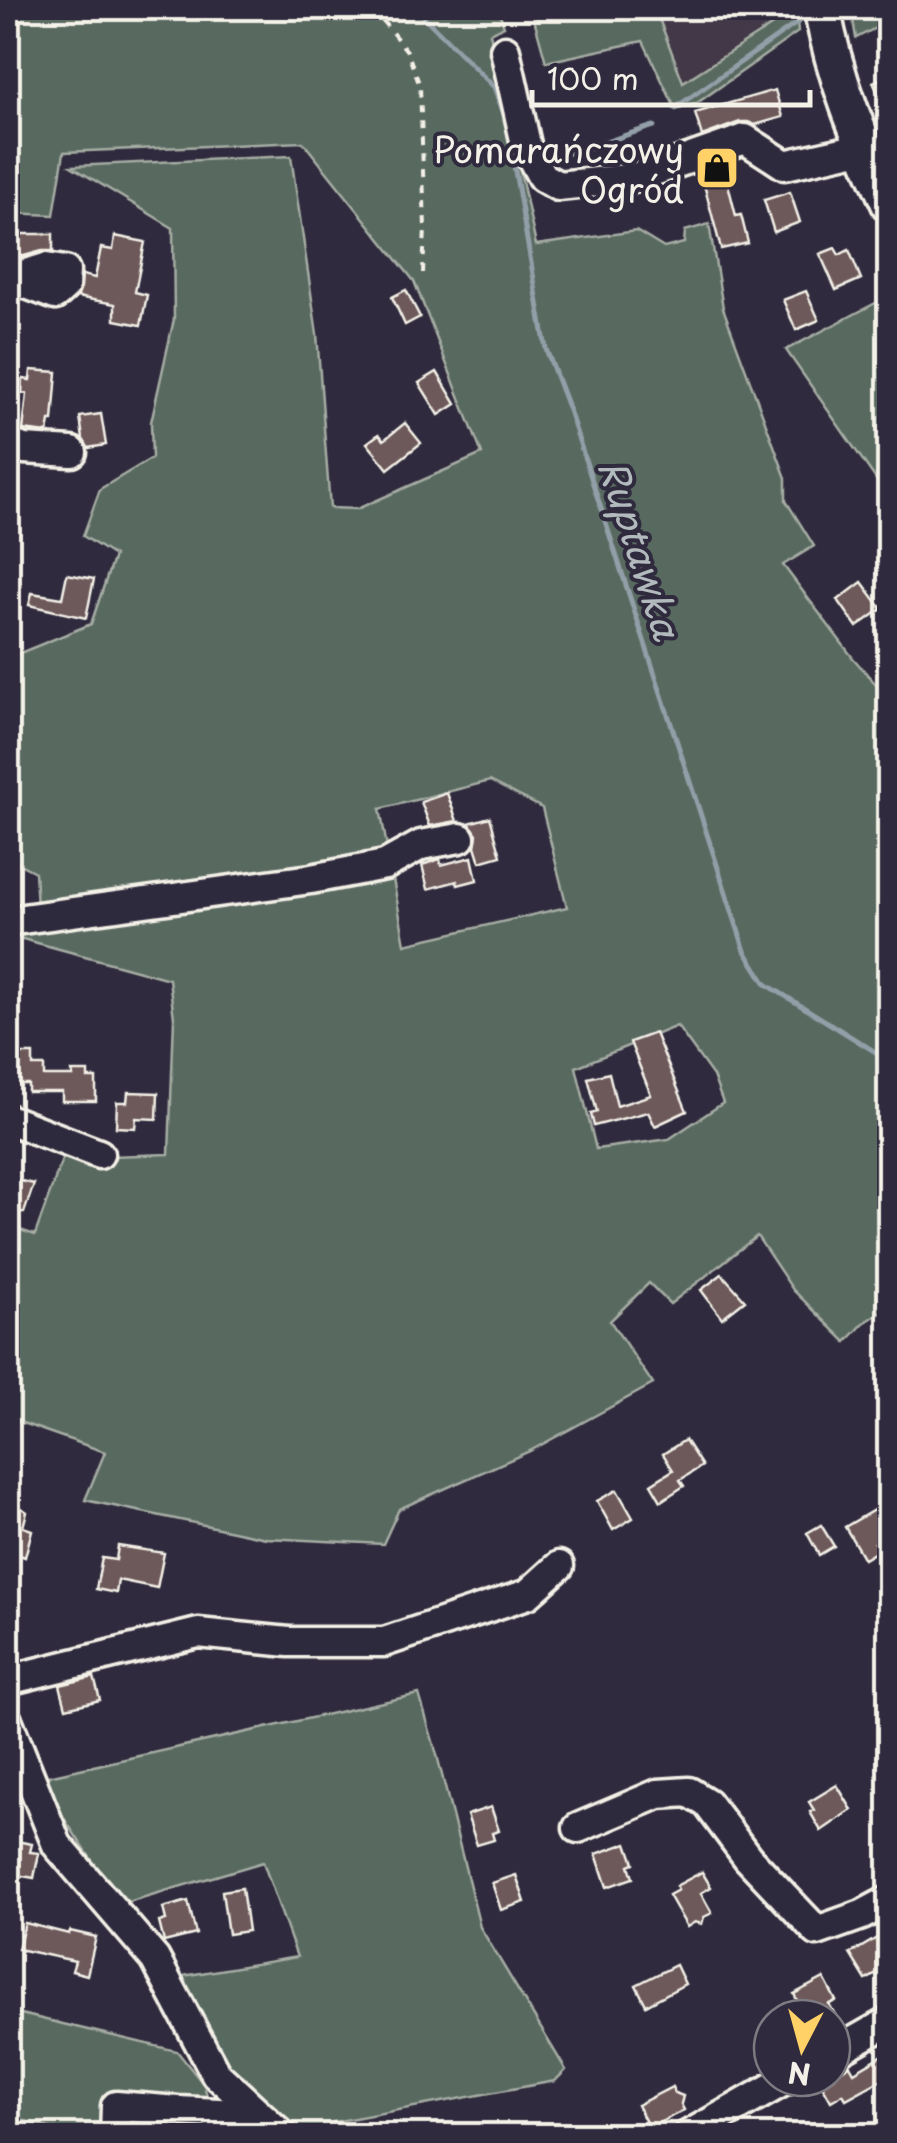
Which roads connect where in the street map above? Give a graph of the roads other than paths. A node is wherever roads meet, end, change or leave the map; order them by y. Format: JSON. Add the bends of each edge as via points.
{"nodes":[{"id":1,"x":822,"y":8,"type":"edge"},
{"id":2,"x":504,"y":50,"type":"dead end"},
{"id":3,"x":861,"y":143,"type":"junction"},
{"id":4,"x":890,"y":204,"type":"edge"},
{"id":5,"x":8,"y":444,"type":"edge"},
{"id":6,"x":72,"y":452,"type":"dead end"},
{"id":7,"x":460,"y":838,"type":"dead end"},
{"id":8,"x":8,"y":921,"type":"edge"},
{"id":9,"x":8,"y":1119,"type":"edge"},
{"id":10,"x":99,"y":1154,"type":"dead end"},
{"id":11,"x":559,"y":1566,"type":"dead end"},
{"id":12,"x":8,"y":1680,"type":"edge"},
{"id":13,"x":8,"y":1722,"type":"edge"},
{"id":14,"x":578,"y":1828,"type":"dead end"},
{"id":15,"x":890,"y":1900,"type":"edge"},
{"id":16,"x":890,"y":2021,"type":"edge"},
{"id":17,"x":852,"y":2043,"type":"edge"},
{"id":18,"x":754,"y":2098,"type":"edge"},
{"id":19,"x":260,"y":2114,"type":"junction"},
{"id":20,"x":115,"y":2136,"type":"edge"},
{"id":21,"x":284,"y":2136,"type":"edge"},
{"id":22,"x":687,"y":2136,"type":"edge"}],
"edges":[{"from":1,"to":3,"type":"main road"},
{"from":2,"to":3,"type":"street","via":[[527,149],[542,177],[558,186],[634,178],[746,139],[785,165]]},
{"from":3,"to":4,"type":"main road"},
{"from":5,"to":6,"type":"street"},
{"from":7,"to":8,"type":"street","via":[[421,845],[366,869]]},
{"from":9,"to":10,"type":"street"},
{"from":11,"to":12,"type":"street","via":[[528,1594],[384,1642],[198,1634]]},
{"from":13,"to":19,"type":"street","via":[[57,1845],[155,1959],[216,2074]]},
{"from":14,"to":15,"type":"street","via":[[658,1794],[690,1792],[818,1931]]},
{"from":16,"to":17,"type":"street"},
{"from":18,"to":22,"type":"street"},
{"from":19,"to":20,"type":"street","via":[[116,2106]]},
{"from":19,"to":21,"type":"street"}]}
